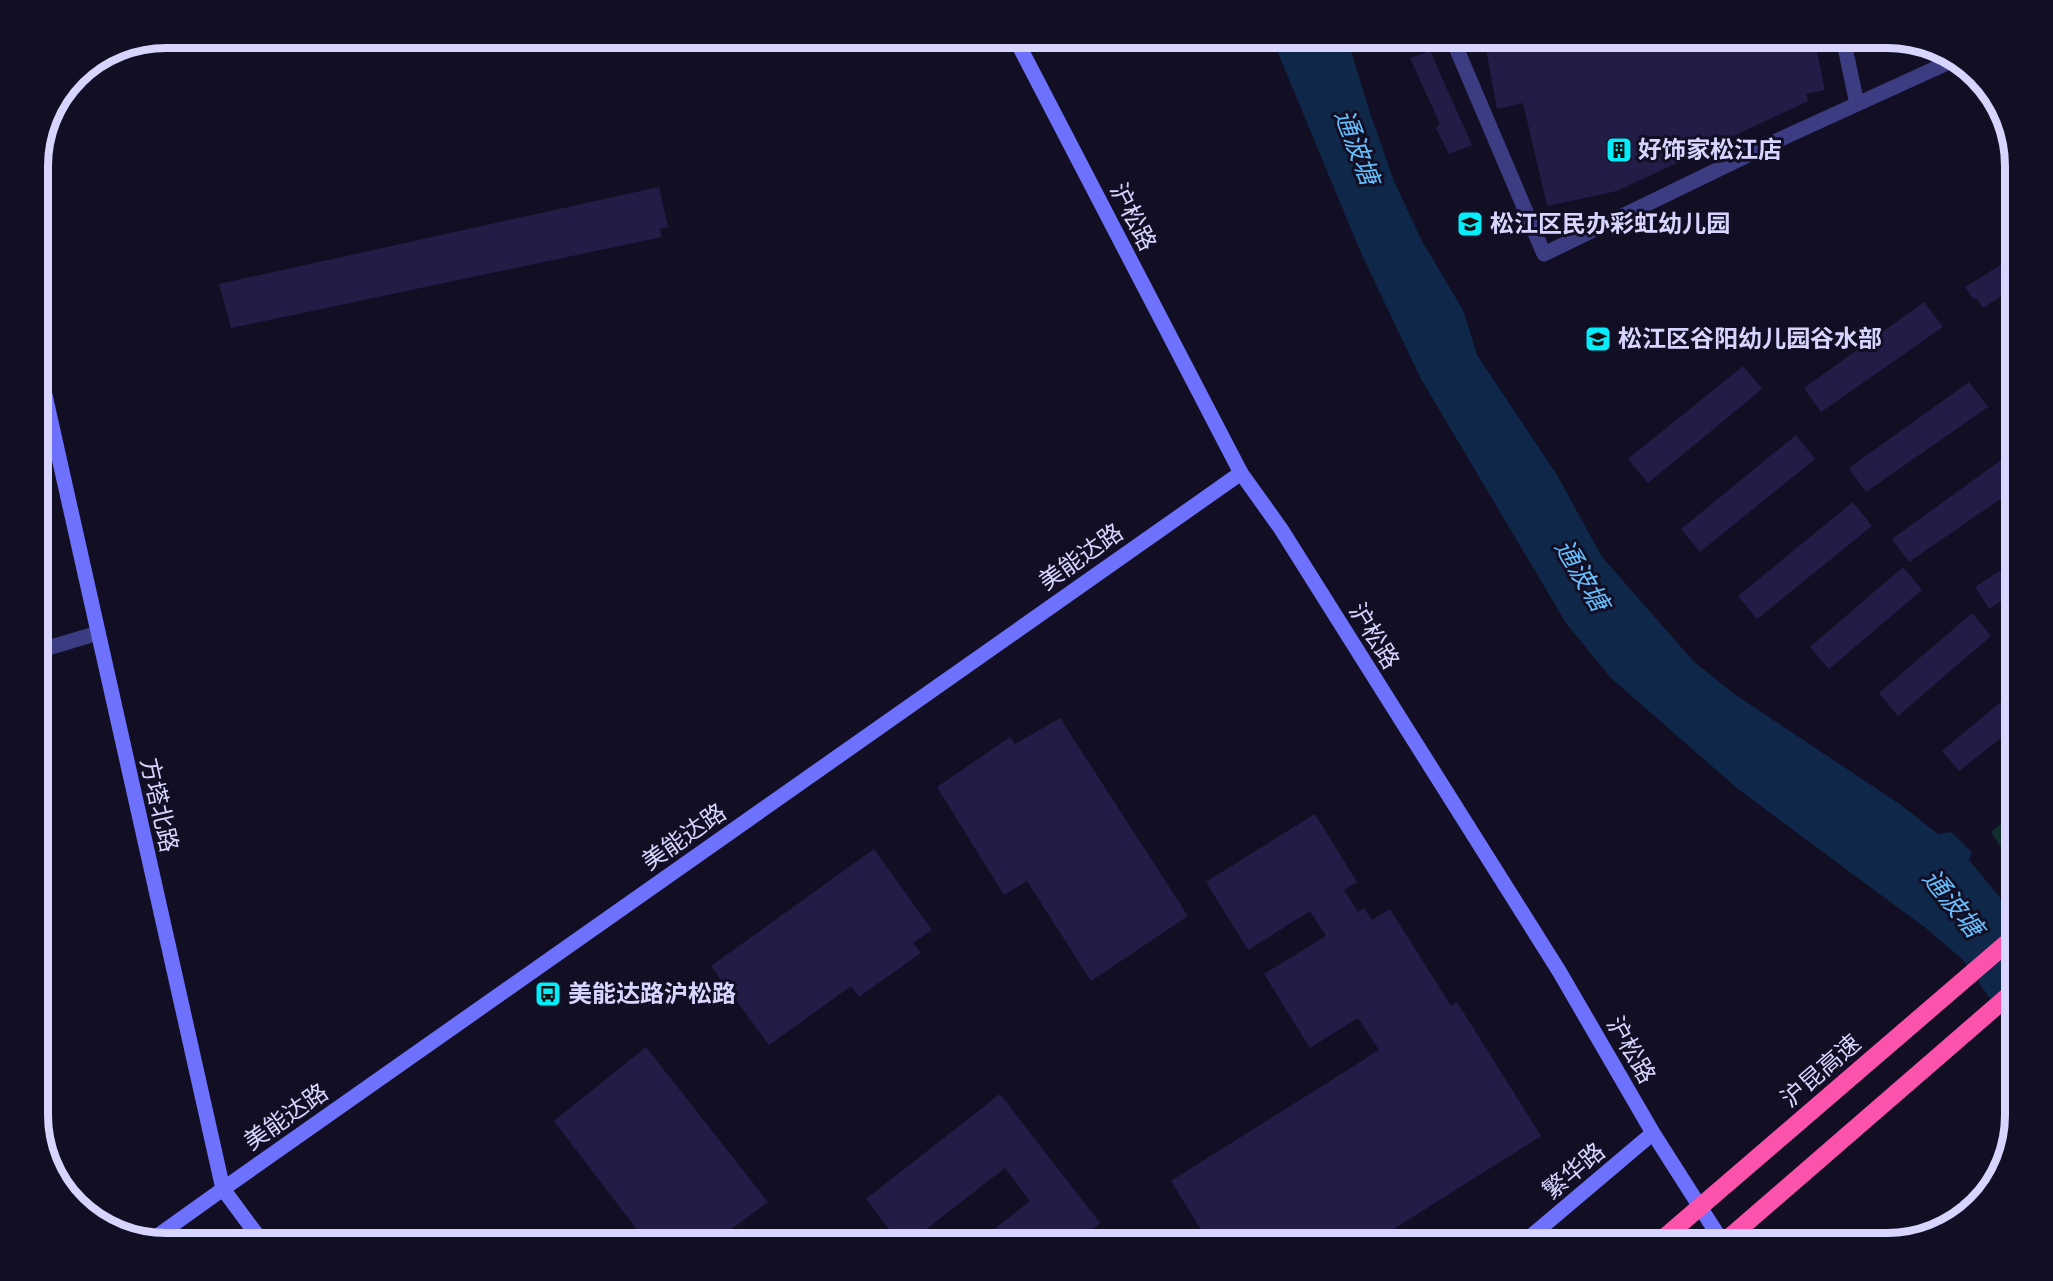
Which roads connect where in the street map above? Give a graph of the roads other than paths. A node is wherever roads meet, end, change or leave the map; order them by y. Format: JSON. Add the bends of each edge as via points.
{"nodes":[{"id":1,"x":1020,"y":48,"type":"edge"},
{"id":2,"x":1456,"y":48,"type":"edge"},
{"id":3,"x":1845,"y":48,"type":"edge"},
{"id":4,"x":1946,"y":64,"type":"edge"},
{"id":5,"x":1857,"y":104,"type":"junction"},
{"id":6,"x":48,"y":409,"type":"edge"},
{"id":7,"x":1241,"y":473,"type":"junction"},
{"id":8,"x":98,"y":633,"type":"junction"},
{"id":9,"x":48,"y":648,"type":"edge"},
{"id":10,"x":2005,"y":945,"type":"edge"},
{"id":11,"x":2005,"y":1000,"type":"edge"},
{"id":12,"x":1653,"y":1134,"type":"junction"},
{"id":13,"x":222,"y":1189,"type":"junction"},
{"id":14,"x":162,"y":1233,"type":"edge"},
{"id":15,"x":255,"y":1233,"type":"edge"},
{"id":16,"x":1536,"y":1233,"type":"edge"},
{"id":17,"x":1671,"y":1233,"type":"edge"},
{"id":18,"x":1716,"y":1233,"type":"edge"},
{"id":19,"x":1736,"y":1233,"type":"edge"}],
"edges":[{"from":1,"to":7,"type":"main road","name":"沪松路"},
{"from":2,"to":5,"type":"street","via":[[1544,254]]},
{"from":3,"to":5,"type":"street"},
{"from":4,"to":5,"type":"street"},
{"from":6,"to":8,"type":"main road","name":"方塔北路"},
{"from":7,"to":12,"type":"main road","name":"沪松路","via":[[1281,529],[1559,971]]},
{"from":7,"to":13,"type":"main road","name":"美能达路"},
{"from":8,"to":9,"type":"street"},
{"from":8,"to":13,"type":"main road","name":"方塔北路"},
{"from":10,"to":17,"type":"highway","name":"沪昆高速","bridge":true},
{"from":11,"to":19,"type":"highway"},
{"from":12,"to":16,"type":"main road","name":"繁华路"},
{"from":12,"to":18,"type":"main road","name":"沪松路"},
{"from":13,"to":14,"type":"main road","name":"美能达路"},
{"from":13,"to":15,"type":"main road","name":"方塔北路"}]}
